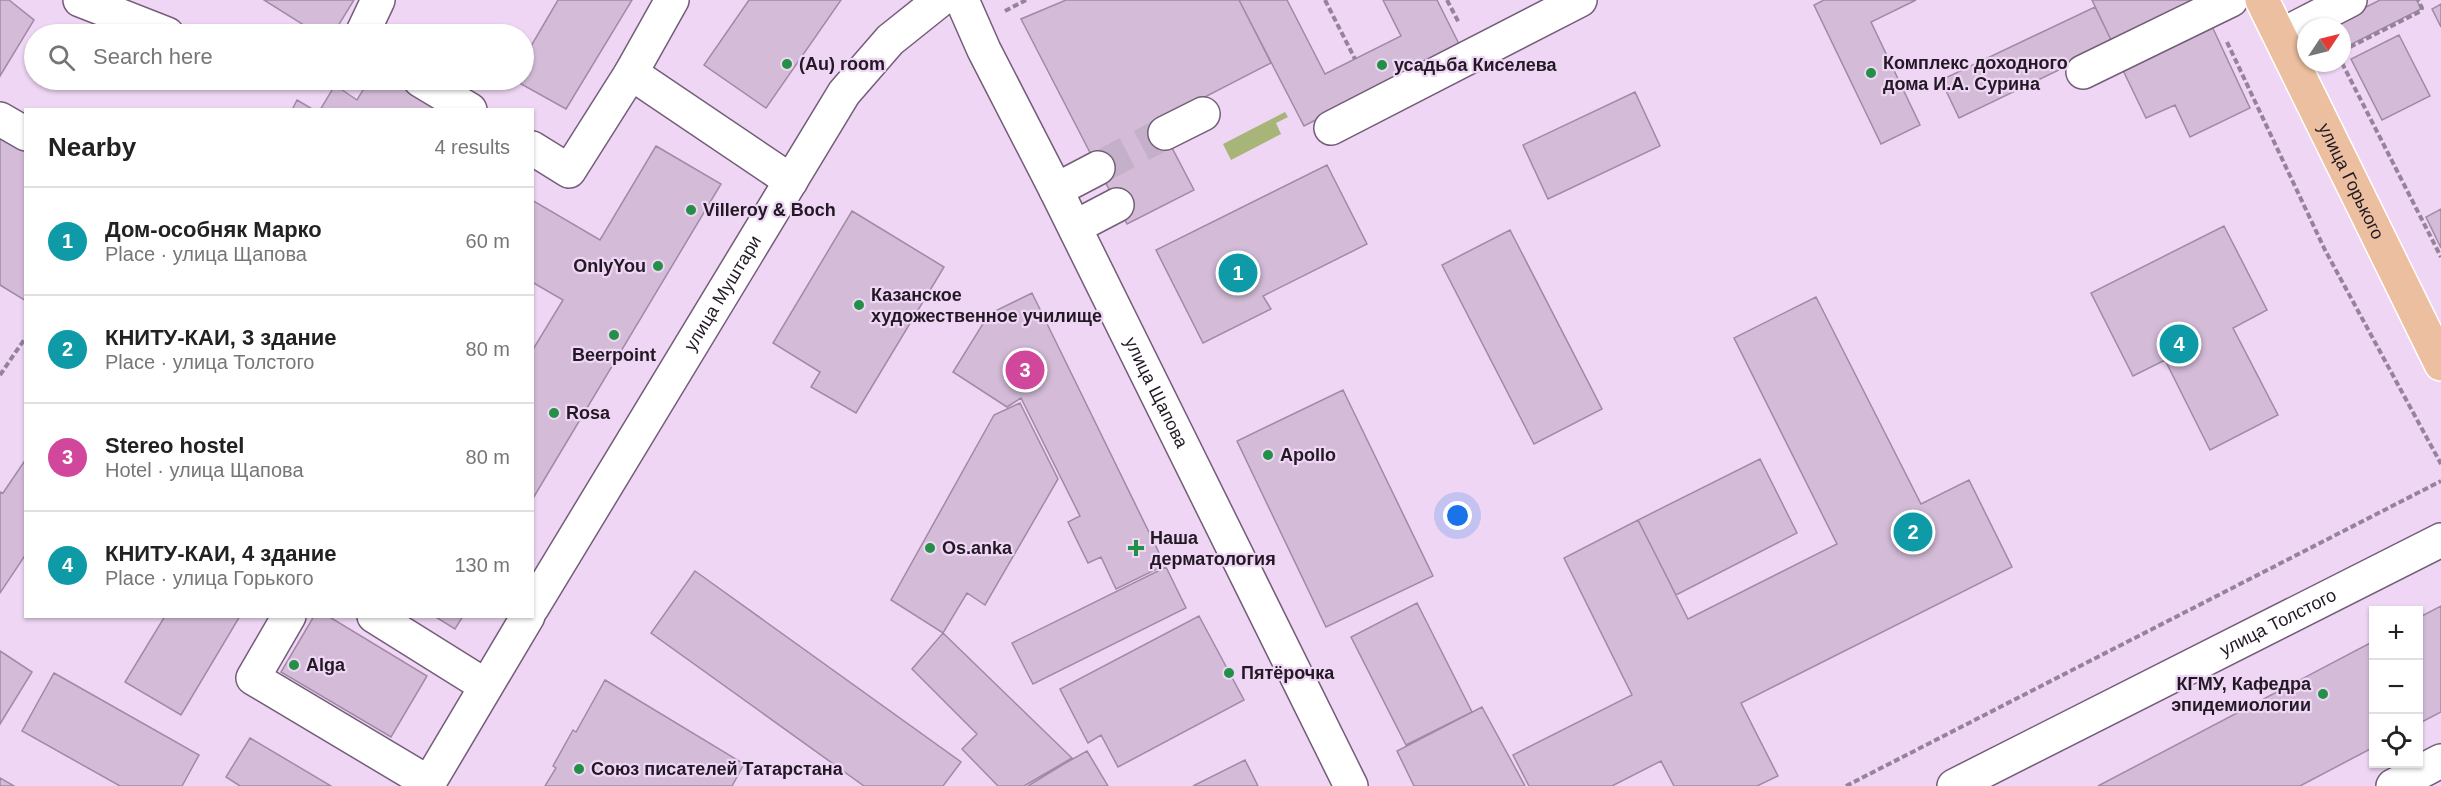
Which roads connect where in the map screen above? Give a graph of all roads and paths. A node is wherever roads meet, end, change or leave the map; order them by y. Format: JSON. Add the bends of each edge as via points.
{"nodes":[{"id":1,"x":80,"y":0,"type":"edge"},
{"id":2,"x":378,"y":0,"type":"edge"},
{"id":3,"x":672,"y":0,"type":"edge"},
{"id":4,"x":940,"y":0,"type":"edge"},
{"id":5,"x":962,"y":0,"type":"edge"},
{"id":6,"x":1026,"y":0,"type":"edge"},
{"id":7,"x":1325,"y":0,"type":"edge"},
{"id":8,"x":1580,"y":0,"type":"edge"},
{"id":9,"x":2262,"y":0,"type":"edge"},
{"id":10,"x":2350,"y":0,"type":"edge"},
{"id":11,"x":2418,"y":0,"type":"edge"},
{"id":12,"x":2221,"y":5,"type":"edge"},
{"id":13,"x":1004,"y":11,"type":"dead end"},
{"id":14,"x":141,"y":24,"type":"edge"},
{"id":15,"x":367,"y":24,"type":"edge"},
{"id":16,"x":2280,"y":36,"type":"junction"},
{"id":17,"x":2351,"y":46,"type":"edge"},
{"id":18,"x":1355,"y":59,"type":"dead end"},
{"id":19,"x":2083,"y":72,"type":"dead end"},
{"id":20,"x":2347,"y":72,"type":"edge"},
{"id":21,"x":631,"y":73,"type":"junction"},
{"id":22,"x":438,"y":90,"type":"edge"},
{"id":23,"x":469,"y":108,"type":"edge"},
{"id":24,"x":1203,"y":114,"type":"dead end"},
{"id":25,"x":0,"y":119,"type":"edge"},
{"id":26,"x":1330,"y":128,"type":"dead end"},
{"id":27,"x":24,"y":133,"type":"edge"},
{"id":28,"x":1165,"y":134,"type":"tunnel mouth"},
{"id":29,"x":534,"y":149,"type":"edge"},
{"id":30,"x":1098,"y":168,"type":"tunnel mouth"},
{"id":31,"x":791,"y":181,"type":"junction"},
{"id":32,"x":1056,"y":190,"type":"junction"},
{"id":33,"x":1117,"y":205,"type":"dead end"},
{"id":34,"x":1075,"y":227,"type":"junction"},
{"id":35,"x":2441,"y":257,"type":"edge"},
{"id":36,"x":24,"y":341,"type":"edge"},
{"id":37,"x":2441,"y":364,"type":"edge"},
{"id":38,"x":0,"y":375,"type":"edge"},
{"id":39,"x":2441,"y":464,"type":"edge"},
{"id":40,"x":2441,"y":481,"type":"edge"},
{"id":41,"x":2441,"y":540,"type":"edge"},
{"id":42,"x":534,"y":605,"type":"edge"},
{"id":43,"x":289,"y":618,"type":"edge"},
{"id":44,"x":377,"y":618,"type":"edge"},
{"id":45,"x":527,"y":618,"type":"edge"},
{"id":46,"x":486,"y":686,"type":"junction"},
{"id":47,"x":2441,"y":761,"type":"edge"},
{"id":48,"x":428,"y":784,"type":"edge"},
{"id":49,"x":1352,"y":786,"type":"edge"},
{"id":50,"x":1846,"y":786,"type":"edge"},
{"id":51,"x":1954,"y":786,"type":"edge"},
{"id":52,"x":2393,"y":786,"type":"edge"}],
"edges":[{"from":1,"to":14,"type":"street"},
{"from":2,"to":15,"type":"street"},
{"from":3,"to":21,"type":"street"},
{"from":4,"to":31,"type":"street","name":"улица Муштари","via":[[890,40],[865,67],[844,93]]},
{"from":5,"to":32,"type":"street","name":"улица Щапова"},
{"from":6,"to":13,"type":"path"},
{"from":7,"to":18,"type":"path"},
{"from":8,"to":26,"type":"street"},
{"from":9,"to":16,"type":"main road","name":"улица Горького"},
{"from":10,"to":16,"type":"street"},
{"from":11,"to":17,"type":"path","via":[[2421,11]]},
{"from":12,"to":19,"type":"street"},
{"from":12,"to":39,"type":"path","via":[[2325,250]]},
{"from":16,"to":37,"type":"main road","name":"улица Горького"},
{"from":20,"to":35,"type":"path"},
{"from":21,"to":29,"type":"street","via":[[569,171]]},
{"from":21,"to":31,"type":"street"},
{"from":22,"to":23,"type":"street"},
{"from":24,"to":28,"type":"street"},
{"from":25,"to":27,"type":"street"},
{"from":30,"to":32,"type":"street"},
{"from":31,"to":42,"type":"street","name":"улица Муштари"},
{"from":32,"to":34,"type":"street","name":"улица Щапова"},
{"from":33,"to":34,"type":"street"},
{"from":34,"to":49,"type":"street","name":"улица Щапова"},
{"from":36,"to":38,"type":"path"},
{"from":40,"to":50,"type":"path"},
{"from":41,"to":51,"type":"street","name":"улица Толстого"},
{"from":43,"to":48,"type":"street","via":[[253,678]]},
{"from":44,"to":46,"type":"street"},
{"from":45,"to":46,"type":"street"},
{"from":46,"to":48,"type":"street"},
{"from":47,"to":52,"type":"street"}]}
